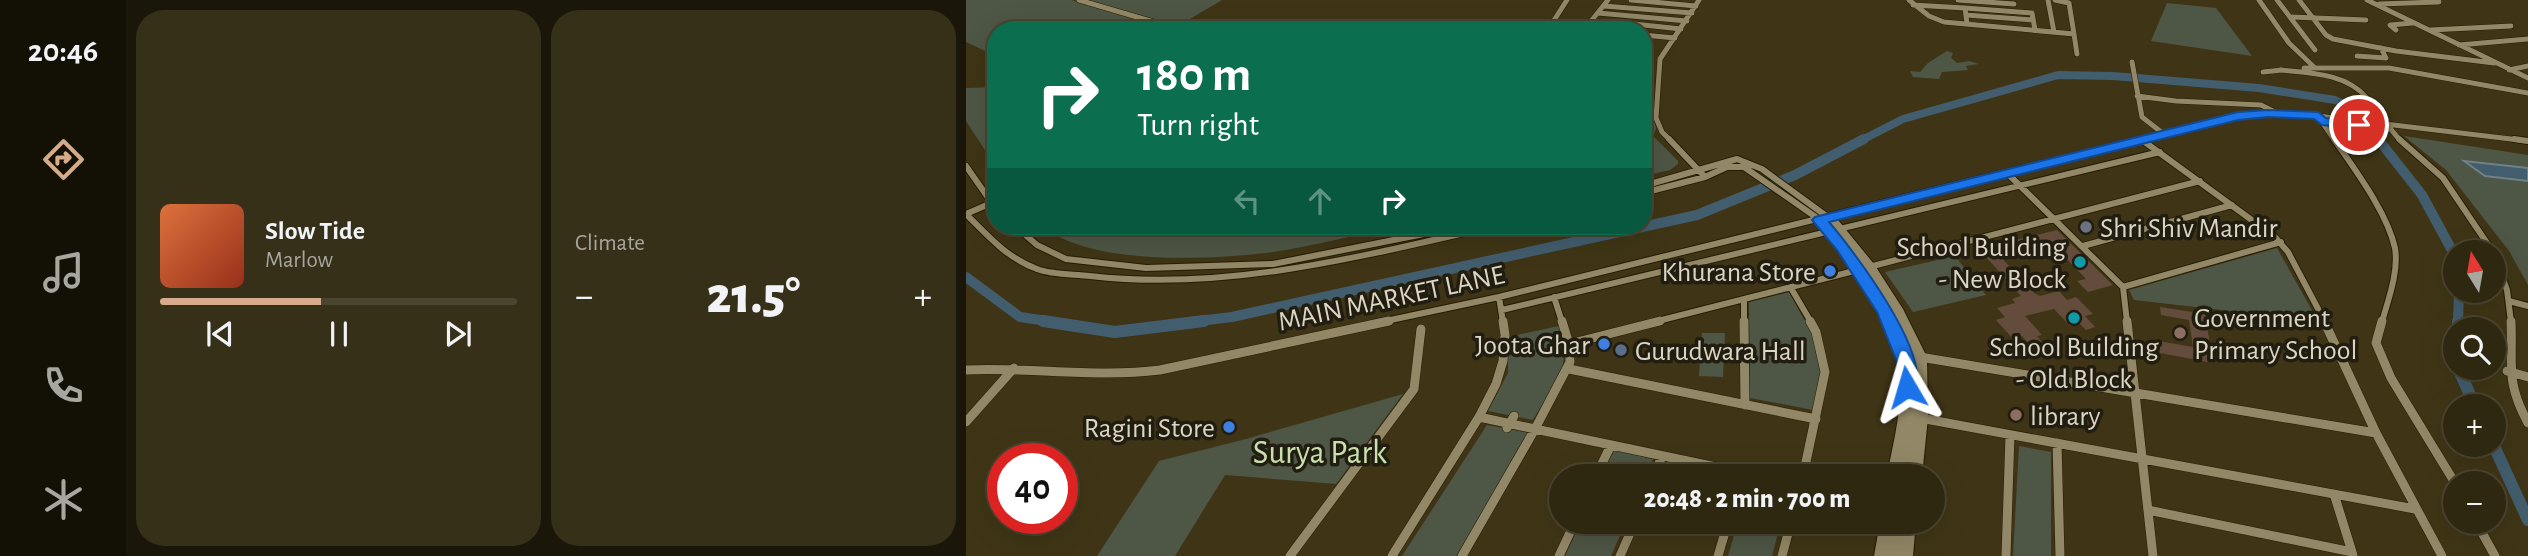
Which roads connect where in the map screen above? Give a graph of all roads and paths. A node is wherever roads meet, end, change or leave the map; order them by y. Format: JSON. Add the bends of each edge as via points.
{"nodes":[{"id":1,"x":1079,"y":0,"type":"edge"},
{"id":2,"x":1567,"y":0,"type":"edge"},
{"id":3,"x":1608,"y":0,"type":"edge"},
{"id":4,"x":1631,"y":0,"type":"edge"},
{"id":5,"x":1958,"y":0,"type":"edge"},
{"id":6,"x":2048,"y":0,"type":"edge"},
{"id":7,"x":2055,"y":0,"type":"edge"},
{"id":8,"x":2259,"y":0,"type":"edge"},
{"id":9,"x":2277,"y":0,"type":"edge"},
{"id":10,"x":2299,"y":0,"type":"edge"},
{"id":11,"x":2367,"y":0,"type":"edge"},
{"id":12,"x":1910,"y":2,"type":"edge"},
{"id":13,"x":2013,"y":2,"type":"edge"},
{"id":14,"x":2439,"y":2,"type":"dead end"},
{"id":15,"x":1698,"y":3,"type":"edge"},
{"id":16,"x":1932,"y":3,"type":"edge"},
{"id":17,"x":2375,"y":4,"type":"junction"},
{"id":18,"x":1604,"y":6,"type":"junction"},
{"id":19,"x":1965,"y":8,"type":"junction"},
{"id":20,"x":2016,"y":12,"type":"junction"},
{"id":21,"x":1598,"y":13,"type":"junction"},
{"id":22,"x":1692,"y":13,"type":"junction"},
{"id":23,"x":1966,"y":15,"type":"junction"},
{"id":24,"x":2292,"y":17,"type":"junction"},
{"id":25,"x":2314,"y":18,"type":"junction"},
{"id":26,"x":2033,"y":20,"type":"junction"},
{"id":27,"x":2366,"y":20,"type":"dead end"},
{"id":28,"x":1151,"y":21,"type":"edge"},
{"id":29,"x":1554,"y":21,"type":"edge"},
{"id":30,"x":1592,"y":21,"type":"edge"},
{"id":31,"x":1687,"y":21,"type":"junction"},
{"id":32,"x":2413,"y":23,"type":"junction"},
{"id":33,"x":1968,"y":24,"type":"junction"},
{"id":34,"x":1652,"y":26,"type":"edge"},
{"id":35,"x":2511,"y":26,"type":"dead end"},
{"id":36,"x":1681,"y":29,"type":"junction"},
{"id":37,"x":2035,"y":30,"type":"junction"},
{"id":38,"x":2396,"y":30,"type":"dead end"},
{"id":39,"x":2429,"y":30,"type":"junction"},
{"id":40,"x":2054,"y":32,"type":"junction"},
{"id":41,"x":2074,"y":34,"type":"junction"},
{"id":42,"x":1652,"y":36,"type":"edge"},
{"id":43,"x":1675,"y":38,"type":"junction"},
{"id":44,"x":2528,"y":39,"type":"edge"},
{"id":45,"x":2347,"y":43,"type":"junction"},
{"id":46,"x":2459,"y":45,"type":"junction"},
{"id":47,"x":2381,"y":48,"type":"junction"},
{"id":48,"x":2315,"y":50,"type":"dead end"},
{"id":49,"x":2077,"y":54,"type":"dead end"},
{"id":50,"x":2357,"y":56,"type":"junction"},
{"id":51,"x":2494,"y":63,"type":"junction"},
{"id":52,"x":2361,"y":64,"type":"junction"},
{"id":53,"x":2133,"y":65,"type":"dead end"},
{"id":54,"x":2528,"y":66,"type":"edge"},
{"id":55,"x":2314,"y":67,"type":"junction"},
{"id":56,"x":2280,"y":70,"type":"junction"},
{"id":57,"x":2508,"y":70,"type":"junction"},
{"id":58,"x":2263,"y":72,"type":"dead end"},
{"id":59,"x":2528,"y":78,"type":"edge"},
{"id":60,"x":2528,"y":93,"type":"edge"},
{"id":61,"x":2137,"y":95,"type":"junction"},
{"id":62,"x":2280,"y":114,"type":"junction"},
{"id":63,"x":2320,"y":119,"type":"junction"},
{"id":64,"x":2336,"y":120,"type":"junction"},
{"id":65,"x":2386,"y":127,"type":"junction"},
{"id":66,"x":2165,"y":135,"type":"junction"},
{"id":67,"x":2142,"y":140,"type":"junction"},
{"id":68,"x":2528,"y":141,"type":"edge"},
{"id":69,"x":2160,"y":152,"type":"junction"},
{"id":70,"x":1752,"y":163,"type":"junction"},
{"id":71,"x":966,"y":166,"type":"edge"},
{"id":72,"x":1747,"y":169,"type":"junction"},
{"id":73,"x":1699,"y":171,"type":"junction"},
{"id":74,"x":2007,"y":173,"type":"junction"},
{"id":75,"x":1706,"y":177,"type":"junction"},
{"id":76,"x":2200,"y":181,"type":"junction"},
{"id":77,"x":1652,"y":184,"type":"edge"},
{"id":78,"x":2019,"y":185,"type":"junction"},
{"id":79,"x":1652,"y":191,"type":"edge"},
{"id":80,"x":987,"y":201,"type":"edge"},
{"id":81,"x":987,"y":205,"type":"edge"},
{"id":82,"x":2232,"y":205,"type":"junction"},
{"id":83,"x":966,"y":214,"type":"edge"},
{"id":84,"x":2056,"y":220,"type":"junction"},
{"id":85,"x":1829,"y":224,"type":"junction"},
{"id":86,"x":987,"y":235,"type":"edge"},
{"id":87,"x":988,"y":235,"type":"edge"},
{"id":88,"x":1025,"y":235,"type":"edge"},
{"id":89,"x":1419,"y":235,"type":"edge"},
{"id":90,"x":1453,"y":235,"type":"edge"},
{"id":91,"x":2484,"y":240,"type":"edge"},
{"id":92,"x":2281,"y":242,"type":"junction"},
{"id":93,"x":2083,"y":246,"type":"junction"},
{"id":94,"x":1863,"y":269,"type":"junction"},
{"id":95,"x":2123,"y":287,"type":"junction"},
{"id":96,"x":1791,"y":288,"type":"junction"},
{"id":97,"x":2506,"y":292,"type":"edge"},
{"id":98,"x":1500,"y":298,"type":"junction"},
{"id":99,"x":1554,"y":298,"type":"junction"},
{"id":100,"x":1744,"y":299,"type":"junction"},
{"id":101,"x":2509,"y":301,"type":"junction"},
{"id":102,"x":2528,"y":306,"type":"edge"},
{"id":103,"x":1502,"y":310,"type":"junction"},
{"id":104,"x":1421,"y":329,"type":"dead end"},
{"id":105,"x":1569,"y":344,"type":"junction"},
{"id":106,"x":1913,"y":360,"type":"junction"},
{"id":107,"x":1014,"y":368,"type":"junction"},
{"id":108,"x":1569,"y":369,"type":"junction"},
{"id":109,"x":966,"y":370,"type":"edge"},
{"id":110,"x":2507,"y":371,"type":"junction"},
{"id":111,"x":2528,"y":377,"type":"edge"},
{"id":112,"x":2134,"y":393,"type":"junction"},
{"id":113,"x":1745,"y":405,"type":"junction"},
{"id":114,"x":1479,"y":417,"type":"junction"},
{"id":115,"x":1913,"y":417,"type":"junction"},
{"id":116,"x":1816,"y":419,"type":"junction"},
{"id":117,"x":966,"y":422,"type":"edge"},
{"id":118,"x":2528,"y":422,"type":"edge"},
{"id":119,"x":1535,"y":429,"type":"junction"},
{"id":120,"x":2376,"y":433,"type":"junction"},
{"id":121,"x":2010,"y":435,"type":"junction"},
{"id":122,"x":2057,"y":443,"type":"junction"},
{"id":123,"x":1611,"y":445,"type":"junction"},
{"id":124,"x":1662,"y":456,"type":"junction"},
{"id":125,"x":2142,"y":459,"type":"junction"},
{"id":126,"x":1602,"y":464,"type":"edge"},
{"id":127,"x":1659,"y":464,"type":"edge"},
{"id":128,"x":1698,"y":464,"type":"edge"},
{"id":129,"x":1806,"y":464,"type":"edge"},
{"id":130,"x":1899,"y":464,"type":"edge"},
{"id":131,"x":1913,"y":464,"type":"edge"},
{"id":132,"x":2447,"y":471,"type":"edge"},
{"id":133,"x":2333,"y":494,"type":"junction"},
{"id":134,"x":2415,"y":509,"type":"junction"},
{"id":135,"x":2148,"y":510,"type":"junction"},
{"id":136,"x":1569,"y":534,"type":"edge"},
{"id":137,"x":1630,"y":534,"type":"edge"},
{"id":138,"x":1724,"y":534,"type":"edge"},
{"id":139,"x":1788,"y":534,"type":"edge"},
{"id":140,"x":1887,"y":534,"type":"edge"},
{"id":141,"x":1906,"y":534,"type":"edge"},
{"id":142,"x":2483,"y":534,"type":"edge"},
{"id":143,"x":2353,"y":554,"type":"edge"},
{"id":144,"x":1290,"y":556,"type":"edge"},
{"id":145,"x":1392,"y":556,"type":"edge"},
{"id":146,"x":1462,"y":556,"type":"edge"},
{"id":147,"x":1559,"y":556,"type":"edge"},
{"id":148,"x":1620,"y":556,"type":"edge"},
{"id":149,"x":1718,"y":556,"type":"edge"},
{"id":150,"x":1782,"y":556,"type":"edge"},
{"id":151,"x":1884,"y":556,"type":"edge"},
{"id":152,"x":1903,"y":556,"type":"edge"},
{"id":153,"x":2006,"y":556,"type":"edge"},
{"id":154,"x":2060,"y":556,"type":"edge"},
{"id":155,"x":2153,"y":556,"type":"edge"},
{"id":156,"x":2442,"y":556,"type":"edge"},
{"id":157,"x":2495,"y":556,"type":"edge"}],
"edges":[{"from":1,"to":28,"type":"street"},
{"from":2,"to":29,"type":"street"},
{"from":3,"to":18,"type":"street"},
{"from":4,"to":15,"type":"street"},
{"from":5,"to":13,"type":"street"},
{"from":6,"to":40,"type":"street"},
{"from":7,"to":41,"type":"street","via":[[2069,3]]},
{"from":8,"to":55,"type":"street","via":[[2293,48]]},
{"from":9,"to":24,"type":"street"},
{"from":10,"to":25,"type":"street"},
{"from":11,"to":17,"type":"street"},
{"from":12,"to":16,"type":"street"},
{"from":12,"to":33,"type":"street","via":[[1938,20]]},
{"from":13,"to":20,"type":"street"},
{"from":14,"to":17,"type":"street"},
{"from":15,"to":22,"type":"street"},
{"from":16,"to":19,"type":"street"},
{"from":17,"to":32,"type":"street"},
{"from":18,"to":21,"type":"street"},
{"from":18,"to":22,"type":"street"},
{"from":19,"to":20,"type":"street"},
{"from":19,"to":23,"type":"street"},
{"from":20,"to":26,"type":"street","via":[[2033,14]]},
{"from":21,"to":30,"type":"street"},
{"from":21,"to":31,"type":"street"},
{"from":22,"to":31,"type":"street"},
{"from":23,"to":26,"type":"street"},
{"from":23,"to":33,"type":"street"},
{"from":24,"to":25,"type":"street"},
{"from":24,"to":48,"type":"street"},
{"from":25,"to":27,"type":"street"},
{"from":25,"to":45,"type":"street","via":[[2329,37]]},
{"from":26,"to":37,"type":"street"},
{"from":31,"to":36,"type":"street"},
{"from":32,"to":38,"type":"street","via":[[2390,25]]},
{"from":32,"to":39,"type":"street"},
{"from":33,"to":37,"type":"street"},
{"from":34,"to":36,"type":"street"},
{"from":35,"to":39,"type":"street"},
{"from":36,"to":43,"type":"street"},
{"from":37,"to":40,"type":"street"},
{"from":39,"to":46,"type":"street"},
{"from":40,"to":41,"type":"street"},
{"from":41,"to":49,"type":"street"},
{"from":42,"to":43,"type":"street"},
{"from":43,"to":73,"type":"street","via":[[1658,66],[1657,125]]},
{"from":44,"to":46,"type":"street"},
{"from":45,"to":47,"type":"street"},
{"from":45,"to":50,"type":"street"},
{"from":46,"to":51,"type":"street"},
{"from":47,"to":50,"type":"street","via":[[2386,58]]},
{"from":47,"to":51,"type":"street"},
{"from":50,"to":52,"type":"street"},
{"from":51,"to":57,"type":"street"},
{"from":52,"to":55,"type":"street"},
{"from":52,"to":60,"type":"street"},
{"from":53,"to":61,"type":"street"},
{"from":54,"to":57,"type":"street"},
{"from":55,"to":56,"type":"street"},
{"from":56,"to":58,"type":"street"},
{"from":56,"to":65,"type":"street","via":[[2317,73],[2347,82],[2372,102]]},
{"from":57,"to":59,"type":"street"},
{"from":61,"to":62,"type":"street","via":[[2262,105]]},
{"from":61,"to":66,"type":"street","via":[[2142,117]]},
{"from":62,"to":63,"type":"street"},
{"from":62,"to":66,"type":"street","via":[[2238,116]]},
{"from":63,"to":64,"type":"street"},
{"from":63,"to":132,"type":"street","via":[[2360,177],[2395,249],[2393,282],[2376,343],[2390,378]]},
{"from":64,"to":65,"type":"street"},
{"from":64,"to":65,"type":"street"},
{"from":65,"to":68,"type":"street"},
{"from":65,"to":91,"type":"street","via":[[2443,178]]},
{"from":66,"to":67,"type":"street"},
{"from":67,"to":69,"type":"street"},
{"from":67,"to":74,"type":"street"},
{"from":69,"to":76,"type":"street"},
{"from":69,"to":78,"type":"street"},
{"from":70,"to":72,"type":"street"},
{"from":70,"to":73,"type":"street","via":[[1727,159]]},
{"from":70,"to":85,"type":"street","via":[[1797,193]]},
{"from":71,"to":80,"type":"street"},
{"from":72,"to":75,"type":"street","via":[[1727,167]]},
{"from":72,"to":85,"type":"street"},
{"from":73,"to":75,"type":"street"},
{"from":73,"to":77,"type":"street"},
{"from":74,"to":78,"type":"street"},
{"from":74,"to":85,"type":"street"},
{"from":75,"to":79,"type":"street"},
{"from":76,"to":82,"type":"street"},
{"from":76,"to":84,"type":"street"},
{"from":78,"to":84,"type":"street"},
{"from":78,"to":85,"type":"street"},
{"from":81,"to":83,"type":"street"},
{"from":82,"to":92,"type":"street"},
{"from":82,"to":93,"type":"street"},
{"from":83,"to":86,"type":"street"},
{"from":84,"to":93,"type":"street"},
{"from":84,"to":94,"type":"street"},
{"from":85,"to":94,"type":"street"},
{"from":85,"to":98,"type":"street","name":"MAIN MARKET LANE"},
{"from":85,"to":99,"type":"street"},
{"from":87,"to":90,"type":"street","via":[[1009,256],[1039,270],[1123,280],[1253,276]]},
{"from":88,"to":89,"type":"street","via":[[1066,258],[1146,268],[1273,264]]},
{"from":92,"to":95,"type":"street"},
{"from":92,"to":120,"type":"street","via":[[2320,311]]},
{"from":93,"to":95,"type":"street"},
{"from":94,"to":96,"type":"street"},
{"from":94,"to":106,"type":"street","via":[[1896,309]]},
{"from":95,"to":112,"type":"street"},
{"from":96,"to":100,"type":"street"},
{"from":96,"to":116,"type":"street","via":[[1816,332],[1825,372]]},
{"from":97,"to":101,"type":"street"},
{"from":98,"to":103,"type":"street"},
{"from":98,"to":107,"type":"street","name":"MAIN MARKET LANE","via":[[1143,373]]},
{"from":99,"to":103,"type":"street"},
{"from":99,"to":105,"type":"street"},
{"from":100,"to":105,"type":"street"},
{"from":100,"to":113,"type":"street"},
{"from":101,"to":102,"type":"street"},
{"from":101,"to":110,"type":"street"},
{"from":103,"to":114,"type":"street","via":[[1503,361]]},
{"from":104,"to":144,"type":"street","via":[[1414,389]]},
{"from":105,"to":108,"type":"street","via":[[1573,357]]},
{"from":106,"to":112,"type":"street"},
{"from":106,"to":115,"type":"street"},
{"from":107,"to":109,"type":"street","name":"MAIN MARKET LANE"},
{"from":107,"to":117,"type":"street"},
{"from":108,"to":113,"type":"street"},
{"from":108,"to":119,"type":"street"},
{"from":110,"to":111,"type":"street"},
{"from":110,"to":118,"type":"street"},
{"from":112,"to":120,"type":"street"},
{"from":112,"to":125,"type":"street"},
{"from":113,"to":116,"type":"street"},
{"from":114,"to":119,"type":"street"},
{"from":114,"to":145,"type":"street"},
{"from":115,"to":121,"type":"street"},
{"from":115,"to":130,"type":"street"},
{"from":115,"to":131,"type":"street"},
{"from":116,"to":129,"type":"street"},
{"from":119,"to":123,"type":"street"},
{"from":119,"to":146,"type":"street"},
{"from":120,"to":134,"type":"street"},
{"from":121,"to":122,"type":"street","via":[[2035,444]]},
{"from":121,"to":153,"type":"street"},
{"from":122,"to":125,"type":"street"},
{"from":122,"to":154,"type":"street"},
{"from":123,"to":124,"type":"street"},
{"from":123,"to":126,"type":"street"},
{"from":124,"to":127,"type":"street"},
{"from":124,"to":128,"type":"street"},
{"from":125,"to":133,"type":"street"},
{"from":125,"to":135,"type":"street"},
{"from":133,"to":134,"type":"street"},
{"from":133,"to":143,"type":"street"},
{"from":134,"to":156,"type":"street"},
{"from":135,"to":143,"type":"street"},
{"from":135,"to":155,"type":"street"},
{"from":136,"to":147,"type":"street"},
{"from":137,"to":148,"type":"street"},
{"from":138,"to":149,"type":"street"},
{"from":139,"to":150,"type":"street"},
{"from":140,"to":151,"type":"street"},
{"from":141,"to":152,"type":"street"},
{"from":142,"to":157,"type":"street"}]}
